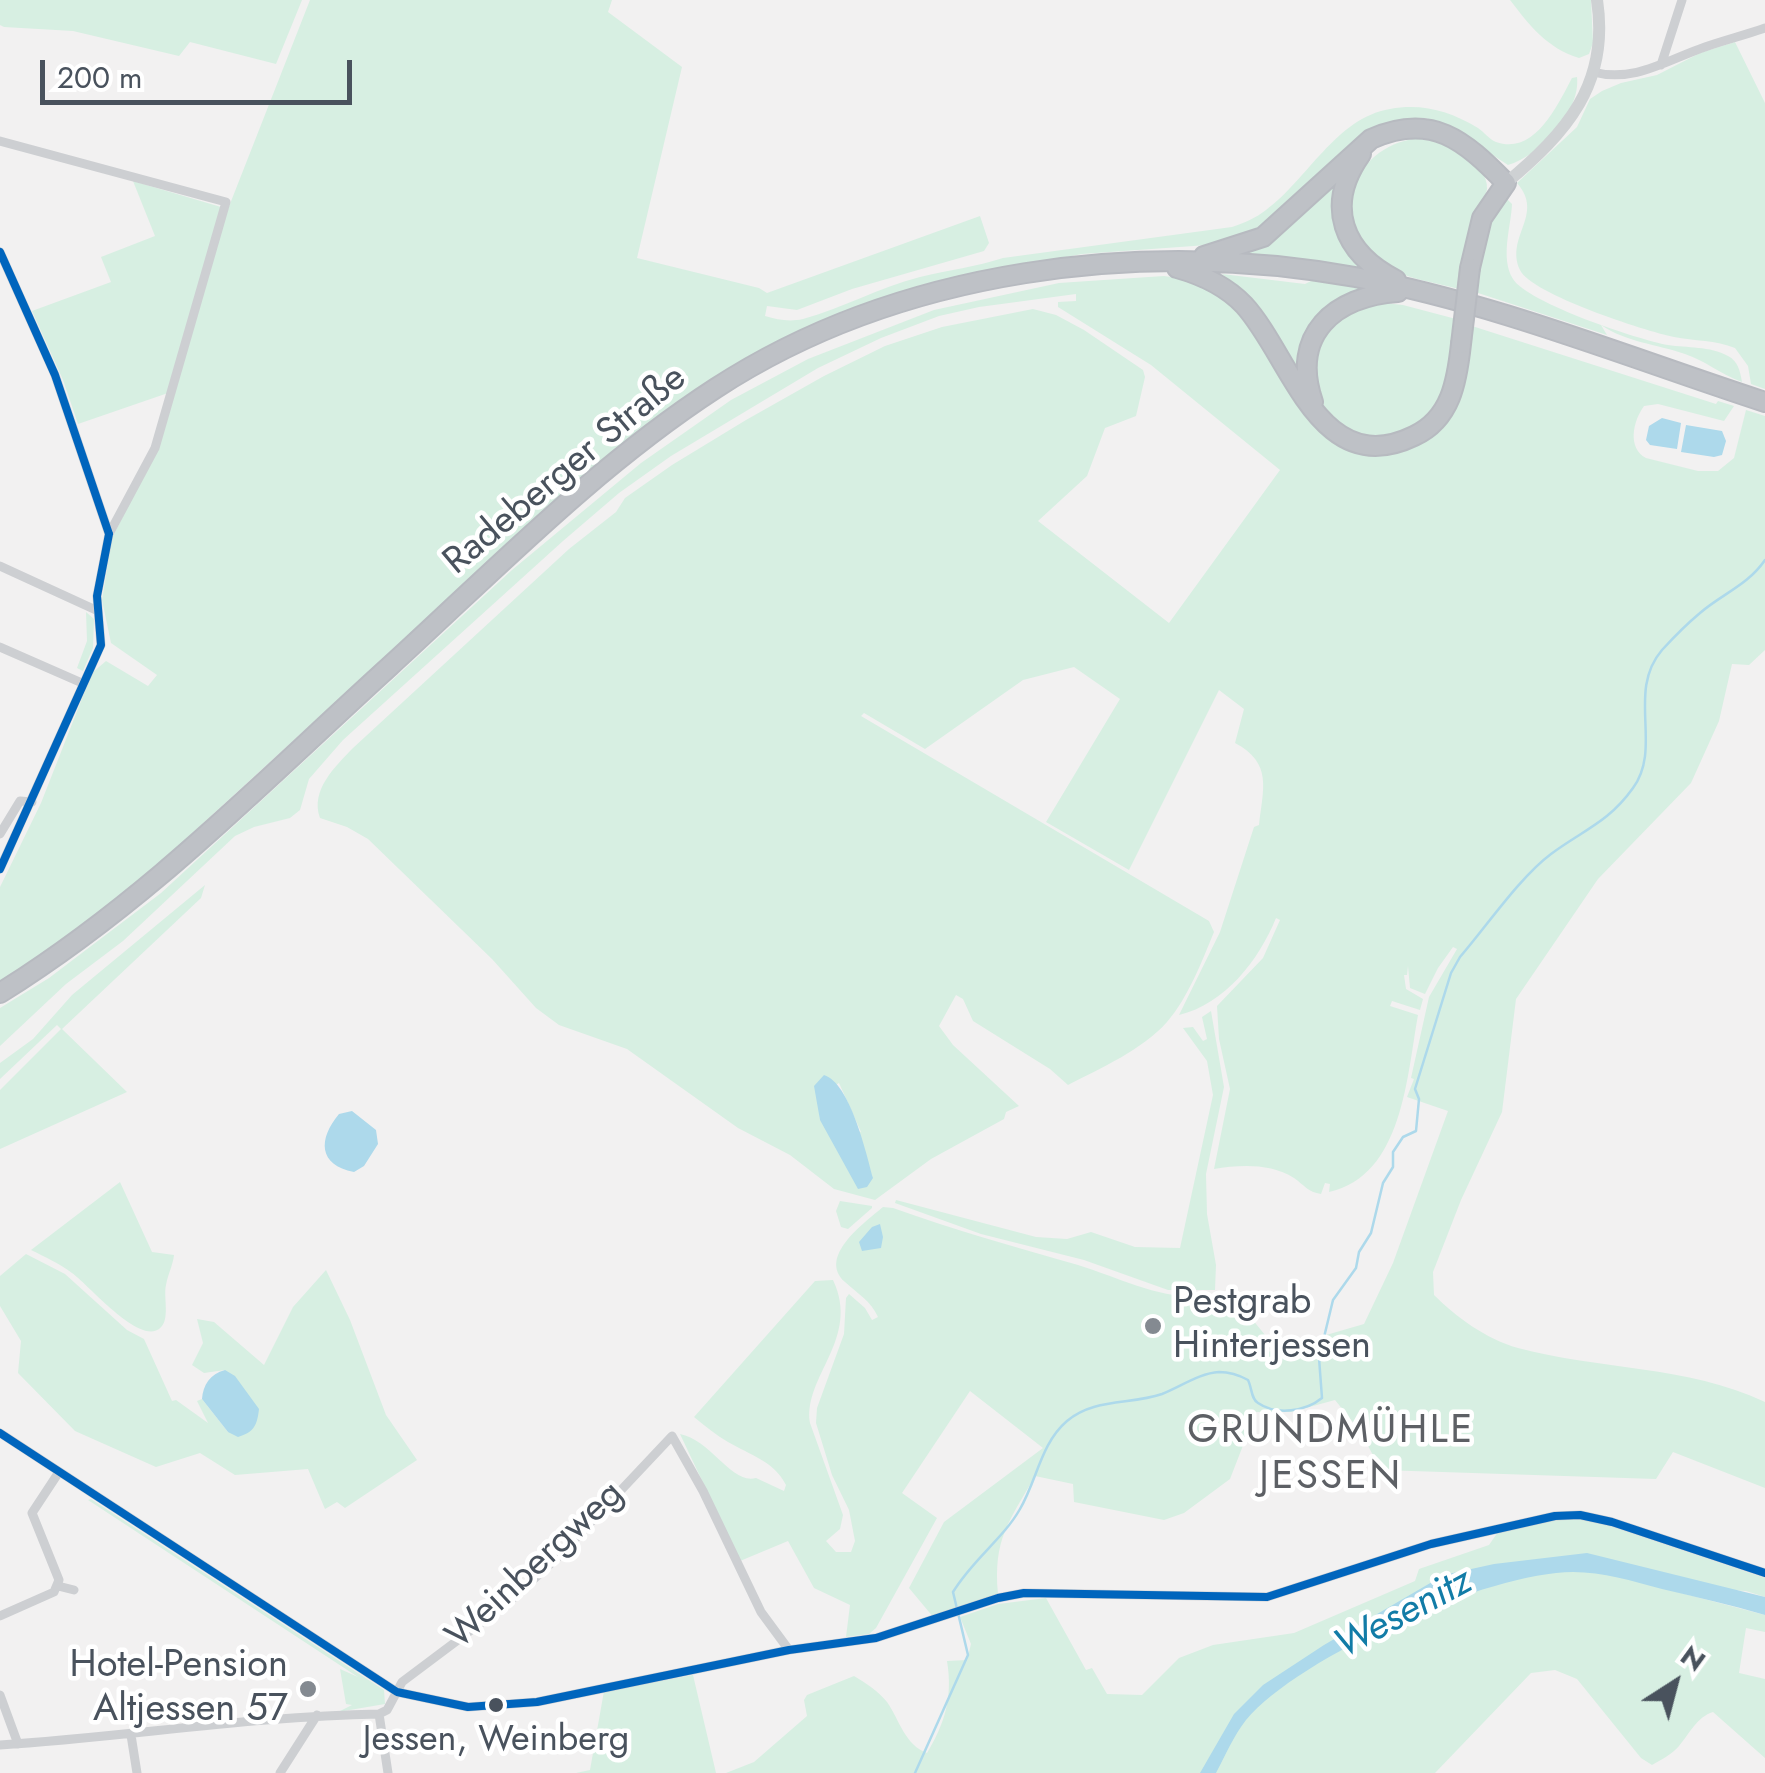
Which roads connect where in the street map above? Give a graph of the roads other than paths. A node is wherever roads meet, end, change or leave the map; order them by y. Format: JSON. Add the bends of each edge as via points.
{"nodes":[{"id":1,"x":1597,"y":0,"type":"edge"},
{"id":2,"x":1682,"y":0,"type":"edge"},
{"id":3,"x":1765,"y":28,"type":"edge"},
{"id":4,"x":1661,"y":66,"type":"junction"},
{"id":5,"x":1592,"y":72,"type":"junction"},
{"id":6,"x":1380,"y":135,"type":"junction"},
{"id":7,"x":0,"y":141,"type":"edge"},
{"id":8,"x":1506,"y":183,"type":"junction"},
{"id":9,"x":0,"y":252,"type":"edge"},
{"id":10,"x":1152,"y":262,"type":"junction"},
{"id":11,"x":1179,"y":262,"type":"junction"},
{"id":12,"x":1419,"y":292,"type":"junction"},
{"id":13,"x":1765,"y":402,"type":"edge"},
{"id":14,"x":1322,"y":420,"type":"junction"},
{"id":15,"x":109,"y":534,"type":"junction"},
{"id":16,"x":0,"y":566,"type":"edge"},
{"id":17,"x":98,"y":611,"type":"junction"},
{"id":18,"x":0,"y":646,"type":"edge"},
{"id":19,"x":82,"y":682,"type":"junction"},
{"id":20,"x":32,"y":802,"type":"junction"},
{"id":21,"x":0,"y":834,"type":"edge"},
{"id":22,"x":0,"y":869,"type":"edge"},
{"id":23,"x":0,"y":993,"type":"edge"},
{"id":24,"x":0,"y":1433,"type":"edge"},
{"id":25,"x":59,"y":1472,"type":"junction"},
{"id":26,"x":1765,"y":1573,"type":"edge"},
{"id":27,"x":58,"y":1586,"type":"junction"},
{"id":28,"x":74,"y":1590,"type":"dead end"},
{"id":29,"x":0,"y":1616,"type":"edge"},
{"id":30,"x":789,"y":1650,"type":"junction"},
{"id":31,"x":397,"y":1692,"type":"junction"},
{"id":32,"x":1,"y":1698,"type":"edge"},
{"id":33,"x":379,"y":1714,"type":"junction"},
{"id":34,"x":317,"y":1715,"type":"junction"},
{"id":35,"x":131,"y":1735,"type":"junction"},
{"id":36,"x":18,"y":1744,"type":"junction"},
{"id":37,"x":0,"y":1745,"type":"edge"},
{"id":38,"x":137,"y":1773,"type":"edge"},
{"id":39,"x":280,"y":1773,"type":"edge"},
{"id":40,"x":388,"y":1773,"type":"edge"}],
"edges":[{"from":1,"to":5,"type":"street"},
{"from":2,"to":4,"type":"street"},
{"from":3,"to":4,"type":"street"},
{"from":4,"to":5,"type":"street","via":[[1626,75]]},
{"from":5,"to":8,"type":"street","via":[[1569,123]]},
{"from":6,"to":8,"type":"highway","via":[[1406,128],[1442,132]]},
{"from":6,"to":11,"type":"highway","via":[[1263,236]]},
{"from":6,"to":12,"type":"highway","via":[[1349,174],[1343,220],[1368,263]]},
{"from":7,"to":15,"type":"street","via":[[226,202],[155,448]]},
{"from":8,"to":14,"type":"highway","bridge":true,"via":[[1482,218],[1448,404],[1433,423],[1389,445],[1361,444]]},
{"from":9,"to":15,"type":"street","via":[[56,376]]},
{"from":10,"to":11,"type":"highway","name":"Radeberger Straße"},
{"from":10,"to":14,"type":"highway","via":[[1194,273],[1232,294]]},
{"from":10,"to":23,"type":"highway","name":"Radeberger Straße","via":[[1039,271],[946,290],[803,342],[717,388],[576,496],[150,886]]},
{"from":11,"to":12,"type":"highway","via":[[1318,271]]},
{"from":12,"to":13,"type":"highway"},
{"from":12,"to":14,"type":"highway","via":[[1353,300],[1318,328],[1305,370]]},
{"from":15,"to":17,"type":"street"},
{"from":16,"to":17,"type":"street"},
{"from":17,"to":19,"type":"street","via":[[101,645]]},
{"from":18,"to":19,"type":"street"},
{"from":19,"to":20,"type":"street"},
{"from":20,"to":21,"type":"street","via":[[20,801]]},
{"from":20,"to":22,"type":"street"},
{"from":24,"to":25,"type":"street"},
{"from":25,"to":27,"type":"street","via":[[32,1513]]},
{"from":25,"to":31,"type":"street"},
{"from":26,"to":30,"type":"street","via":[[1612,1522],[1554,1516],[1431,1544],[1266,1597],[1024,1593],[876,1638]]},
{"from":27,"to":28,"type":"street"},
{"from":27,"to":29,"type":"street"},
{"from":30,"to":31,"type":"street","via":[[537,1702],[468,1707]]},
{"from":30,"to":31,"type":"street","name":"Weinbergweg","via":[[761,1612],[672,1436],[559,1556]]},
{"from":31,"to":33,"type":"street","name":"Weinbergweg"},
{"from":32,"to":36,"type":"street"},
{"from":33,"to":34,"type":"street"},
{"from":33,"to":40,"type":"street"},
{"from":34,"to":35,"type":"street"},
{"from":34,"to":39,"type":"street"},
{"from":35,"to":36,"type":"street"},
{"from":35,"to":38,"type":"street"},
{"from":36,"to":37,"type":"street"}]}
